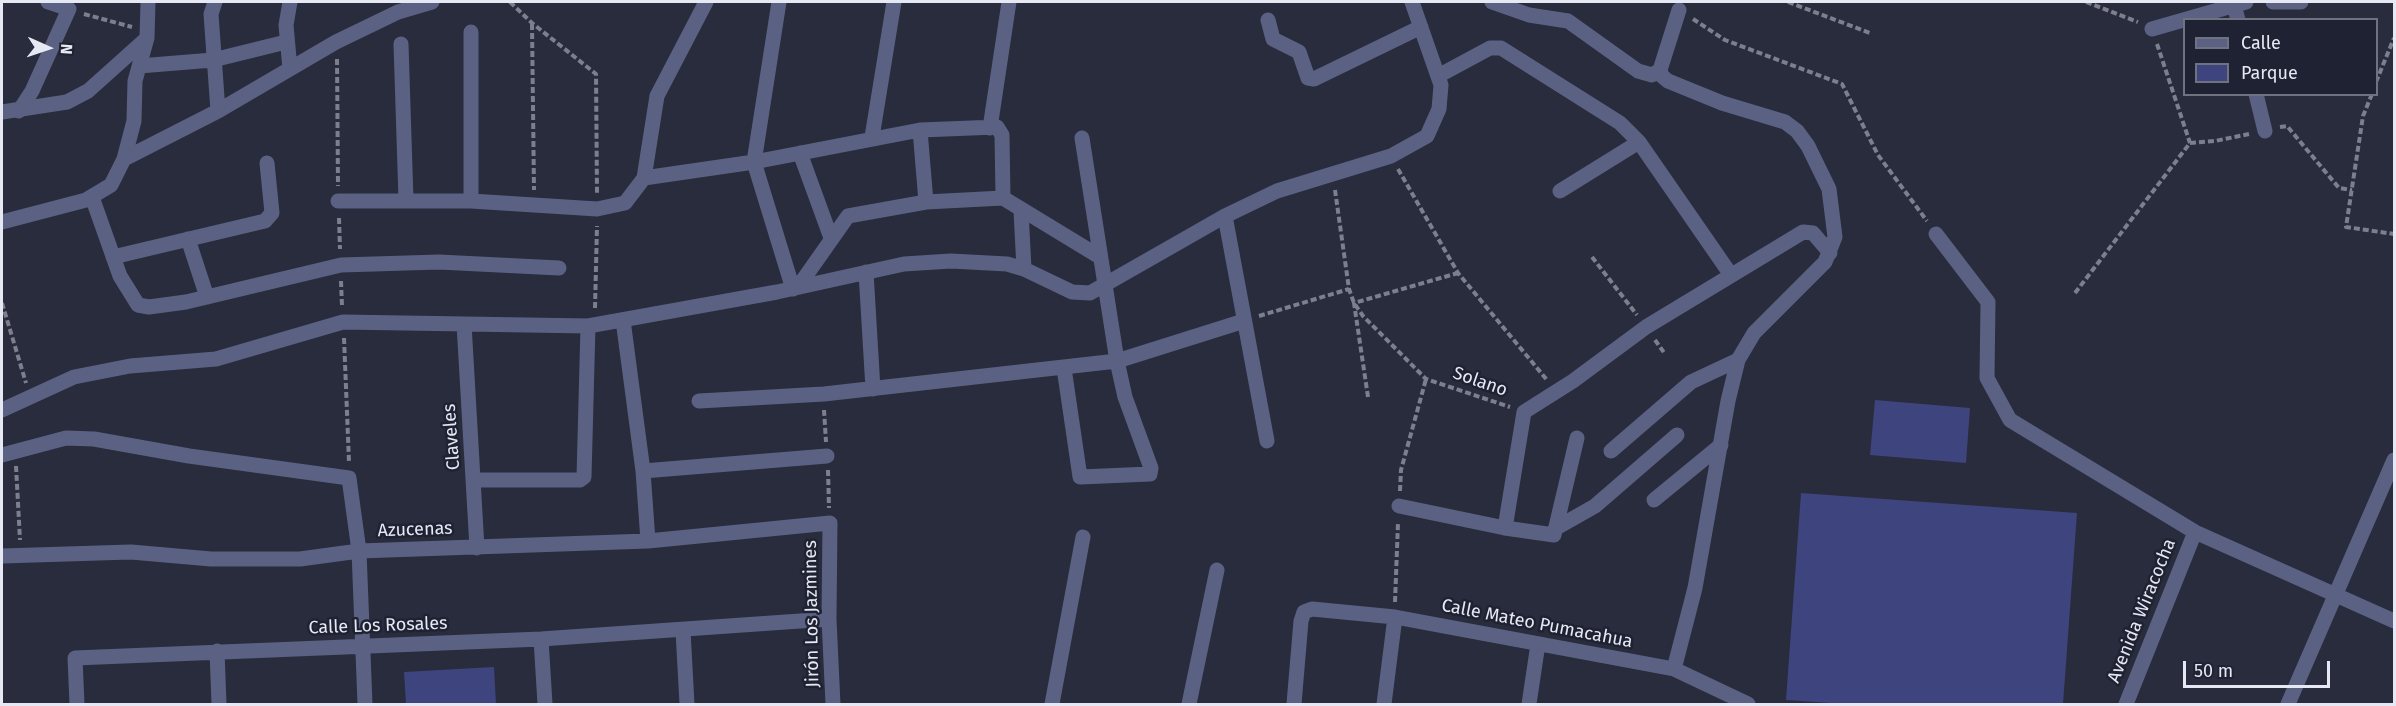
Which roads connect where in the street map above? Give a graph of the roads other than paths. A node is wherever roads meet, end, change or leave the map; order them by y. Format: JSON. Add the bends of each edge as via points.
{"nodes":[{"id":1,"x":48,"y":2,"type":"edge"},
{"id":2,"x":148,"y":2,"type":"edge"},
{"id":3,"x":215,"y":2,"type":"edge"},
{"id":4,"x":290,"y":2,"type":"edge"},
{"id":5,"x":432,"y":2,"type":"edge"},
{"id":6,"x":706,"y":2,"type":"edge"},
{"id":7,"x":779,"y":2,"type":"edge"},
{"id":8,"x":894,"y":2,"type":"edge"},
{"id":9,"x":1009,"y":2,"type":"edge"},
{"id":10,"x":1412,"y":2,"type":"edge"},
{"id":11,"x":1492,"y":2,"type":"edge"},
{"id":12,"x":2273,"y":2,"type":"edge"},
{"id":13,"x":2301,"y":2,"type":"edge"},
{"id":14,"x":397,"y":7,"type":"edge"},
{"id":15,"x":2239,"y":9,"type":"edge"},
{"id":16,"x":1679,"y":10,"type":"road end"},
{"id":17,"x":2198,"y":18,"type":"edge"},
{"id":18,"x":1268,"y":20,"type":"dead end"},
{"id":19,"x":2183,"y":21,"type":"edge"},
{"id":20,"x":1421,"y":27,"type":"junction"},
{"id":21,"x":2152,"y":28,"type":"road end"},
{"id":22,"x":471,"y":32,"type":"dead end"},
{"id":23,"x":147,"y":35,"type":"junction"},
{"id":24,"x":286,"y":42,"type":"junction"},
{"id":25,"x":401,"y":44,"type":"dead end"},
{"id":26,"x":213,"y":60,"type":"junction"},
{"id":27,"x":139,"y":66,"type":"junction"},
{"id":28,"x":290,"y":69,"type":"junction"},
{"id":29,"x":1660,"y":70,"type":"junction"},
{"id":30,"x":1438,"y":76,"type":"junction"},
{"id":31,"x":2256,"y":96,"type":"edge"},
{"id":32,"x":19,"y":111,"type":"junction"},
{"id":33,"x":218,"y":111,"type":"junction"},
{"id":34,"x":2,"y":112,"type":"edge"},
{"id":35,"x":990,"y":128,"type":"junction"},
{"id":36,"x":920,"y":130,"type":"junction"},
{"id":37,"x":2265,"y":131,"type":"road end"},
{"id":38,"x":872,"y":137,"type":"junction"},
{"id":39,"x":1082,"y":138,"type":"dead end"},
{"id":40,"x":1639,"y":142,"type":"junction"},
{"id":41,"x":800,"y":153,"type":"junction"},
{"id":42,"x":124,"y":159,"type":"junction"},
{"id":43,"x":754,"y":162,"type":"junction"},
{"id":44,"x":267,"y":163,"type":"dead end"},
{"id":45,"x":644,"y":178,"type":"junction"},
{"id":46,"x":1560,"y":191,"type":"dead end"},
{"id":47,"x":92,"y":197,"type":"junction"},
{"id":48,"x":1003,"y":198,"type":"junction"},
{"id":49,"x":406,"y":200,"type":"junction"},
{"id":50,"x":338,"y":201,"type":"dead end"},
{"id":51,"x":471,"y":201,"type":"junction"},
{"id":52,"x":926,"y":202,"type":"junction"},
{"id":53,"x":1022,"y":211,"type":"junction"},
{"id":54,"x":1225,"y":216,"type":"junction"},
{"id":55,"x":2,"y":222,"type":"edge"},
{"id":56,"x":1936,"y":234,"type":"road end"},
{"id":57,"x":831,"y":238,"type":"junction"},
{"id":58,"x":188,"y":239,"type":"junction"},
{"id":59,"x":1830,"y":254,"type":"junction"},
{"id":60,"x":113,"y":257,"type":"junction"},
{"id":61,"x":1100,"y":257,"type":"junction"},
{"id":62,"x":559,"y":268,"type":"dead end"},
{"id":63,"x":1024,"y":269,"type":"junction"},
{"id":64,"x":866,"y":272,"type":"junction"},
{"id":65,"x":1731,"y":275,"type":"junction"},
{"id":66,"x":1105,"y":285,"type":"junction"},
{"id":67,"x":795,"y":288,"type":"junction"},
{"id":68,"x":207,"y":297,"type":"junction"},
{"id":69,"x":623,"y":320,"type":"junction"},
{"id":70,"x":1244,"y":321,"type":"junction"},
{"id":71,"x":464,"y":324,"type":"junction"},
{"id":72,"x":588,"y":326,"type":"junction"},
{"id":73,"x":1738,"y":360,"type":"junction"},
{"id":74,"x":1117,"y":361,"type":"junction"},
{"id":75,"x":1064,"y":368,"type":"junction"},
{"id":76,"x":873,"y":389,"type":"junction"},
{"id":77,"x":699,"y":401,"type":"dead end"},
{"id":78,"x":2,"y":410,"type":"edge"},
{"id":79,"x":1677,"y":435,"type":"dead end"},
{"id":80,"x":1577,"y":438,"type":"dead end"},
{"id":81,"x":1267,"y":441,"type":"dead end"},
{"id":82,"x":1721,"y":445,"type":"junction"},
{"id":83,"x":1611,"y":451,"type":"dead end"},
{"id":84,"x":8,"y":453,"type":"edge"},
{"id":85,"x":827,"y":456,"type":"dead end"},
{"id":86,"x":2394,"y":460,"type":"edge"},
{"id":87,"x":643,"y":471,"type":"junction"},
{"id":88,"x":474,"y":480,"type":"junction"},
{"id":89,"x":1654,"y":500,"type":"dead end"},
{"id":90,"x":1399,"y":506,"type":"dead end"},
{"id":91,"x":830,"y":523,"type":"joint"},
{"id":92,"x":1558,"y":527,"type":"junction"},
{"id":93,"x":1505,"y":528,"type":"junction"},
{"id":94,"x":2195,"y":532,"type":"junction"},
{"id":95,"x":1083,"y":537,"type":"dead end"},
{"id":96,"x":648,"y":540,"type":"junction"},
{"id":97,"x":477,"y":548,"type":"junction"},
{"id":98,"x":359,"y":551,"type":"junction"},
{"id":99,"x":2,"y":556,"type":"edge"},
{"id":100,"x":1217,"y":570,"type":"dead end"},
{"id":101,"x":2336,"y":594,"type":"junction"},
{"id":102,"x":1395,"y":617,"type":"junction"},
{"id":103,"x":829,"y":619,"type":"junction"},
{"id":104,"x":2394,"y":621,"type":"edge"},
{"id":105,"x":683,"y":631,"type":"junction"},
{"id":106,"x":541,"y":639,"type":"junction"},
{"id":107,"x":1538,"y":644,"type":"junction"},
{"id":108,"x":363,"y":647,"type":"junction"},
{"id":109,"x":217,"y":651,"type":"junction"},
{"id":110,"x":1674,"y":669,"type":"junction"},
{"id":111,"x":1741,"y":703,"type":"edge"},
{"id":112,"x":77,"y":705,"type":"edge"},
{"id":113,"x":219,"y":705,"type":"edge"},
{"id":114,"x":365,"y":705,"type":"edge"},
{"id":115,"x":545,"y":705,"type":"edge"},
{"id":116,"x":687,"y":705,"type":"edge"},
{"id":117,"x":833,"y":705,"type":"edge"},
{"id":118,"x":1052,"y":705,"type":"edge"},
{"id":119,"x":1190,"y":705,"type":"edge"},
{"id":120,"x":1294,"y":705,"type":"edge"},
{"id":121,"x":1384,"y":705,"type":"edge"},
{"id":122,"x":1529,"y":705,"type":"edge"},
{"id":123,"x":2126,"y":705,"type":"edge"},
{"id":124,"x":2288,"y":705,"type":"edge"}],
"edges":[{"from":1,"to":32,"type":"street","via":[[69,9]]},
{"from":2,"to":23,"type":"street"},
{"from":3,"to":26,"type":"street","via":[[211,14]]},
{"from":4,"to":24,"type":"street"},
{"from":5,"to":14,"type":"street"},
{"from":6,"to":45,"type":"street","via":[[657,96]]},
{"from":7,"to":43,"type":"street"},
{"from":8,"to":38,"type":"street"},
{"from":9,"to":35,"type":"street"},
{"from":10,"to":20,"type":"street"},
{"from":11,"to":29,"type":"street","via":[[1529,15],[1568,21],[1638,71],[1652,75]]},
{"from":12,"to":13,"type":"street"},
{"from":14,"to":28,"type":"street"},
{"from":15,"to":17,"type":"street"},
{"from":16,"to":29,"type":"street"},
{"from":18,"to":20,"type":"street","via":[[1273,39],[1299,52],[1308,78],[1314,79]]},
{"from":19,"to":21,"type":"street"},
{"from":20,"to":30,"type":"street"},
{"from":22,"to":51,"type":"street"},
{"from":23,"to":27,"type":"street"},
{"from":23,"to":32,"type":"street","via":[[88,91],[67,102]]},
{"from":24,"to":26,"type":"street"},
{"from":24,"to":28,"type":"street"},
{"from":25,"to":49,"type":"street"},
{"from":26,"to":27,"type":"street"},
{"from":26,"to":33,"type":"street"},
{"from":27,"to":42,"type":"street","via":[[134,121]]},
{"from":28,"to":33,"type":"street"},
{"from":29,"to":59,"type":"street","via":[[1668,81],[1722,104],[1785,122],[1797,131],[1829,189],[1834,218]]},
{"from":30,"to":40,"type":"street","via":[[1490,48],[1501,48],[1620,123]]},
{"from":30,"to":54,"type":"street","via":[[1439,109],[1427,136],[1390,156],[1277,191]]},
{"from":31,"to":37,"type":"street"},
{"from":32,"to":34,"type":"street"},
{"from":33,"to":42,"type":"street"},
{"from":35,"to":36,"type":"street"},
{"from":35,"to":48,"type":"street","via":[[997,127],[1002,135]]},
{"from":36,"to":38,"type":"street"},
{"from":36,"to":52,"type":"street"},
{"from":38,"to":41,"type":"street"},
{"from":39,"to":61,"type":"street"},
{"from":40,"to":46,"type":"street"},
{"from":40,"to":65,"type":"street"},
{"from":41,"to":43,"type":"street"},
{"from":41,"to":57,"type":"street"},
{"from":42,"to":47,"type":"street","via":[[111,185]]},
{"from":43,"to":45,"type":"street"},
{"from":43,"to":67,"type":"street"},
{"from":44,"to":58,"type":"street","via":[[272,213],[265,221]]},
{"from":45,"to":51,"type":"street","via":[[625,203],[597,209]]},
{"from":47,"to":55,"type":"street"},
{"from":47,"to":60,"type":"street"},
{"from":48,"to":52,"type":"street"},
{"from":48,"to":53,"type":"street"},
{"from":49,"to":50,"type":"street"},
{"from":49,"to":51,"type":"street"},
{"from":52,"to":57,"type":"street","via":[[853,213]]},
{"from":53,"to":61,"type":"street"},
{"from":53,"to":63,"type":"street"},
{"from":54,"to":66,"type":"street"},
{"from":54,"to":70,"type":"street"},
{"from":56,"to":94,"type":"street","via":[[1988,302],[1987,378],[2010,420]]},
{"from":57,"to":67,"type":"street"},
{"from":58,"to":60,"type":"street"},
{"from":58,"to":68,"type":"street"},
{"from":59,"to":65,"type":"street","via":[[1813,233],[1803,232]]},
{"from":59,"to":73,"type":"street","via":[[1755,333]]},
{"from":60,"to":68,"type":"street","via":[[138,305],[157,306]]},
{"from":61,"to":66,"type":"street"},
{"from":62,"to":68,"type":"street","via":[[439,262],[341,265]]},
{"from":63,"to":64,"type":"street","via":[[1007,264],[951,261],[904,264]]},
{"from":63,"to":66,"type":"street","via":[[1081,294]]},
{"from":64,"to":67,"type":"street"},
{"from":64,"to":76,"type":"street"},
{"from":65,"to":93,"type":"street","via":[[1646,327],[1524,412]]},
{"from":66,"to":74,"type":"street"},
{"from":67,"to":69,"type":"street"},
{"from":69,"to":72,"type":"street"},
{"from":69,"to":87,"type":"street"},
{"from":70,"to":74,"type":"street"},
{"from":70,"to":81,"type":"street"},
{"from":71,"to":72,"type":"street"},
{"from":71,"to":78,"type":"street","via":[[343,322],[216,358],[130,366],[74,377]]},
{"from":71,"to":88,"type":"street","name":"Claveles"},
{"from":72,"to":88,"type":"street","via":[[584,477]]},
{"from":73,"to":82,"type":"street"},
{"from":73,"to":83,"type":"street","via":[[1691,382]]},
{"from":74,"to":75,"type":"street"},
{"from":74,"to":75,"type":"street","via":[[1150,474],[1080,477]]},
{"from":75,"to":76,"type":"street"},
{"from":76,"to":77,"type":"street"},
{"from":79,"to":92,"type":"street","via":[[1596,506]]},
{"from":80,"to":92,"type":"street"},
{"from":82,"to":89,"type":"street"},
{"from":82,"to":110,"type":"street","via":[[1691,605]]},
{"from":84,"to":98,"type":"street","via":[[66,438],[94,439],[349,478]]},
{"from":85,"to":87,"type":"street"},
{"from":86,"to":101,"type":"street"},
{"from":87,"to":96,"type":"street"},
{"from":88,"to":97,"type":"street","name":"Claveles"},
{"from":90,"to":93,"type":"street"},
{"from":91,"to":96,"type":"street","name":"Azucenas"},
{"from":91,"to":103,"type":"street","name":"Jirón Los Jazmines"},
{"from":92,"to":93,"type":"street","via":[[1551,536]]},
{"from":94,"to":101,"type":"street"},
{"from":94,"to":123,"type":"street","name":"Avenida Wiracocha"},
{"from":95,"to":118,"type":"street"},
{"from":96,"to":97,"type":"street","name":"Azucenas"},
{"from":97,"to":98,"type":"street","name":"Azucenas"},
{"from":98,"to":99,"type":"street","name":"Azucenas","via":[[300,559],[211,560],[131,552]]},
{"from":98,"to":108,"type":"street"},
{"from":100,"to":119,"type":"street"},
{"from":101,"to":104,"type":"street"},
{"from":101,"to":124,"type":"street"},
{"from":102,"to":107,"type":"street","name":"Calle Mateo Pumacahua"},
{"from":102,"to":120,"type":"street","name":"Calle Mateo Pumacahua","via":[[1312,609],[1304,612]]},
{"from":102,"to":121,"type":"street"},
{"from":103,"to":105,"type":"street","name":"Calle Los Rosales"},
{"from":103,"to":117,"type":"street","name":"Jirón Los Jazmines"},
{"from":105,"to":106,"type":"street","name":"Calle Los Rosales"},
{"from":105,"to":116,"type":"street"},
{"from":106,"to":108,"type":"street","name":"Calle Los Rosales"},
{"from":106,"to":115,"type":"street"},
{"from":107,"to":110,"type":"street","name":"Calle Mateo Pumacahua"},
{"from":107,"to":122,"type":"street"},
{"from":108,"to":109,"type":"street","name":"Calle Los Rosales"},
{"from":108,"to":114,"type":"street"},
{"from":109,"to":112,"type":"street","name":"Calle Los Rosales","via":[[75,658]]},
{"from":109,"to":113,"type":"street"},
{"from":110,"to":111,"type":"street","name":"Calle Mateo Pumacahua"}]}
